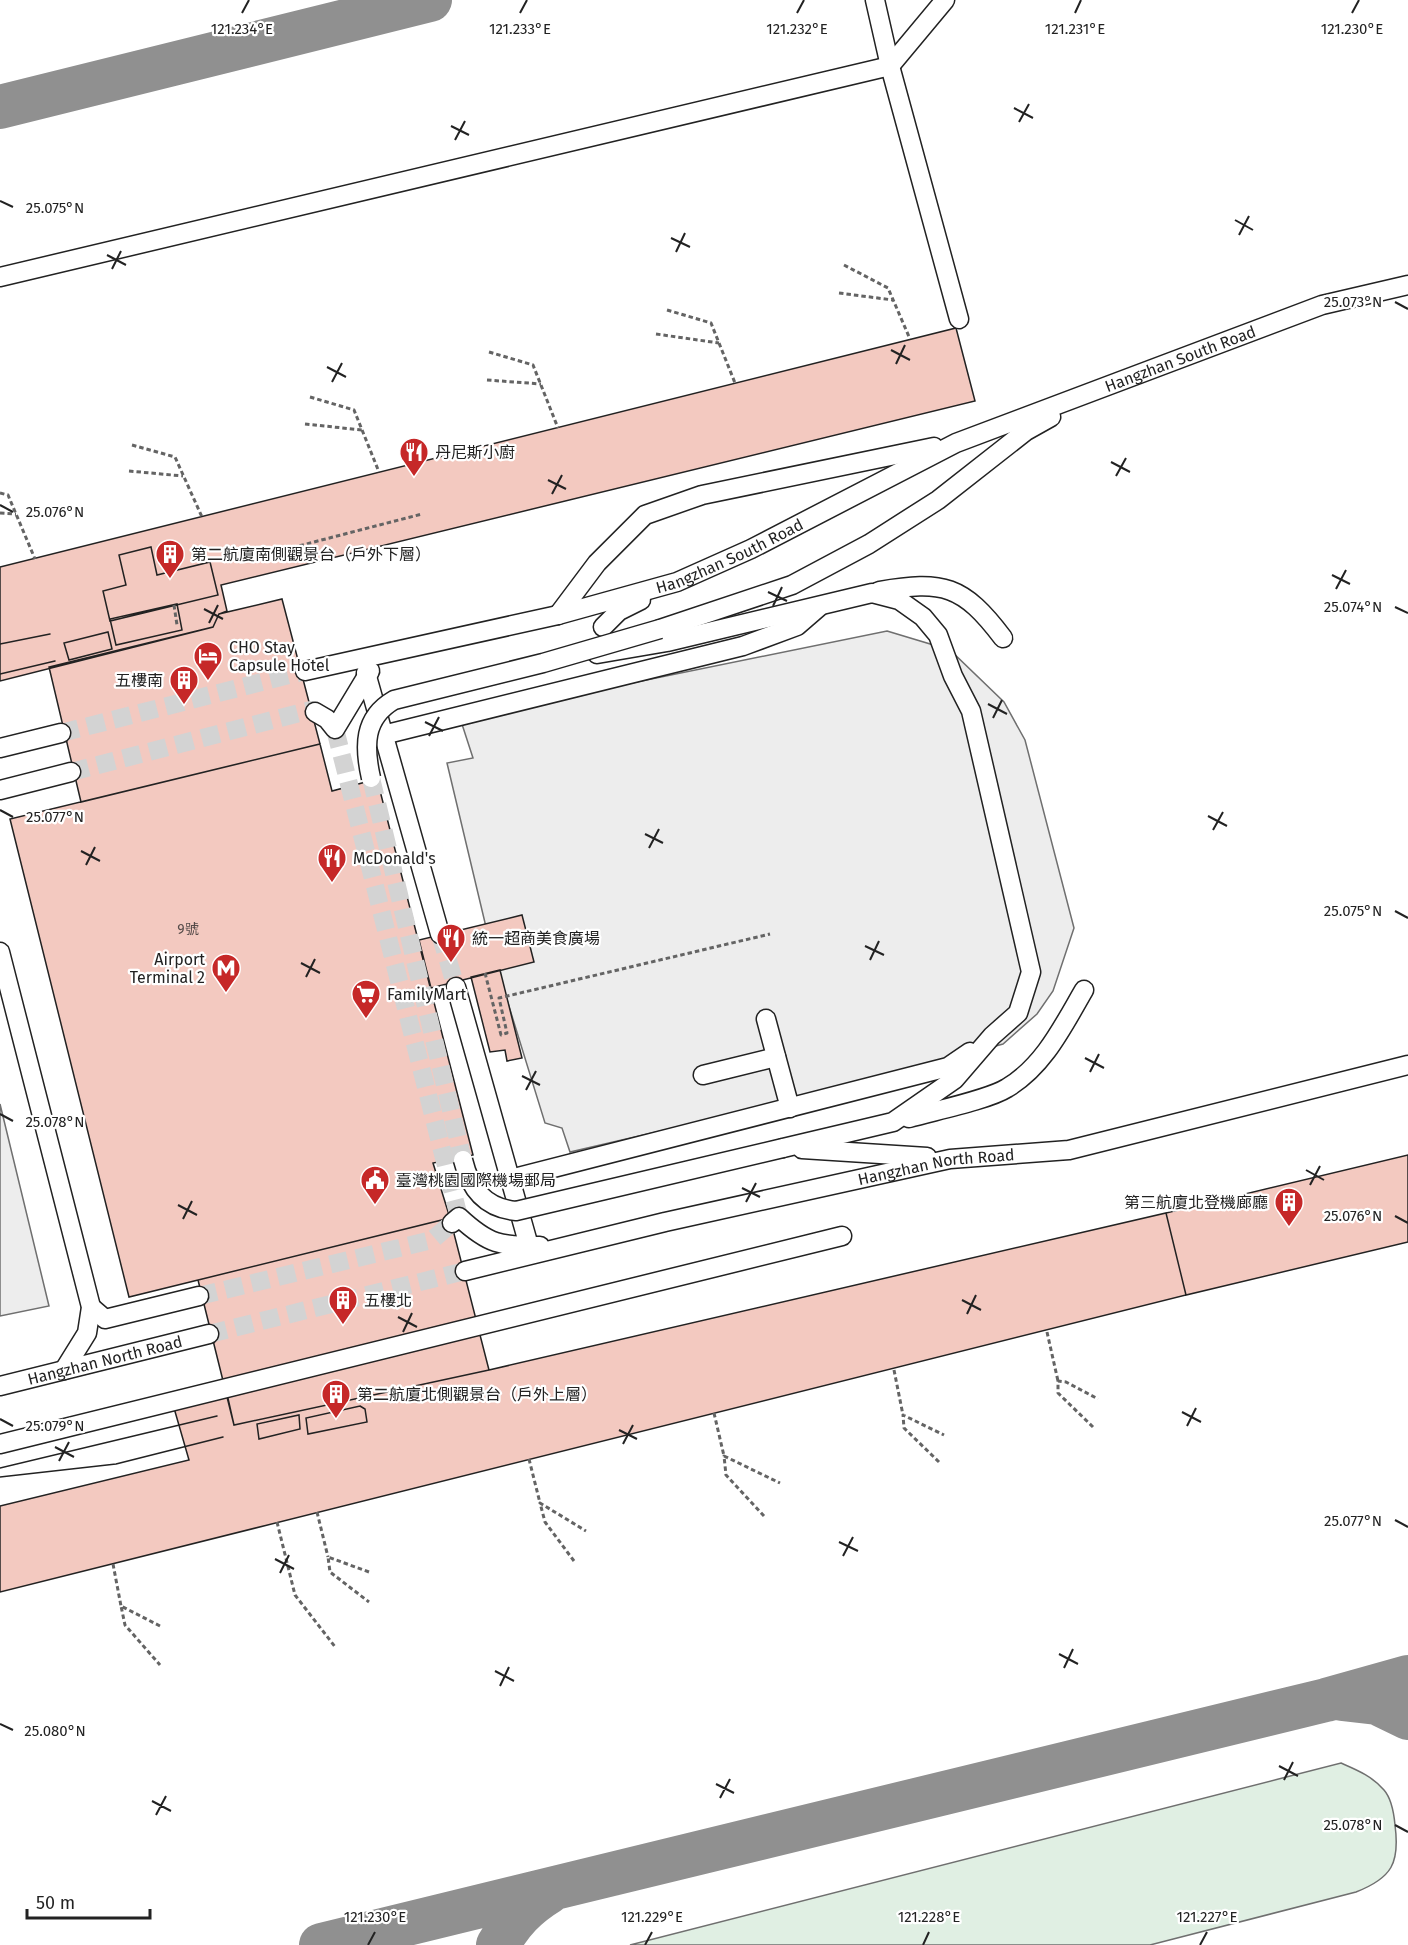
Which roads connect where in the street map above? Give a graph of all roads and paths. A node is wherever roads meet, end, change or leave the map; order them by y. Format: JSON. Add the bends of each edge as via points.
{"nodes":[{"id":1,"x":875,"y":0,"type":"edge"},
{"id":2,"x":945,"y":0,"type":"edge"},
{"id":3,"x":890,"y":66,"type":"junction"},
{"id":4,"x":844,"y":265,"type":"dead end"},
{"id":5,"x":0,"y":277,"type":"edge"},
{"id":6,"x":1408,"y":285,"type":"edge"},
{"id":7,"x":839,"y":293,"type":"dead end"},
{"id":8,"x":893,"y":300,"type":"junction"},
{"id":9,"x":668,"y":310,"type":"dead end"},
{"id":10,"x":959,"y":319,"type":"dead end"},
{"id":11,"x":656,"y":334,"type":"dead end"},
{"id":12,"x":910,"y":339,"type":"dead end"},
{"id":13,"x":719,"y":343,"type":"junction"},
{"id":14,"x":489,"y":352,"type":"dead end"},
{"id":15,"x":488,"y":380,"type":"dead end"},
{"id":16,"x":735,"y":383,"type":"dead end"},
{"id":17,"x":541,"y":384,"type":"junction"},
{"id":18,"x":1096,"y":390,"type":"junction"},
{"id":19,"x":310,"y":396,"type":"dead end"},
{"id":20,"x":305,"y":424,"type":"dead end"},
{"id":21,"x":558,"y":428,"type":"dead end"},
{"id":22,"x":362,"y":430,"type":"junction"},
{"id":23,"x":956,"y":443,"type":"junction"},
{"id":24,"x":132,"y":445,"type":"dead end"},
{"id":25,"x":129,"y":471,"type":"dead end"},
{"id":26,"x":379,"y":472,"type":"dead end"},
{"id":27,"x":183,"y":476,"type":"junction"},
{"id":28,"x":0,"y":493,"type":"edge"},
{"id":29,"x":0,"y":513,"type":"edge"},
{"id":30,"x":16,"y":514,"type":"junction"},
{"id":31,"x":422,"y":514,"type":"dead end"},
{"id":32,"x":202,"y":517,"type":"dead end"},
{"id":33,"x":256,"y":557,"type":"dead end"},
{"id":34,"x":35,"y":558,"type":"dead end"},
{"id":35,"x":677,"y":582,"type":"junction"},
{"id":36,"x":872,"y":593,"type":"junction"},
{"id":37,"x":822,"y":603,"type":"junction"},
{"id":38,"x":174,"y":605,"type":"dead end"},
{"id":39,"x":558,"y":615,"type":"junction"},
{"id":40,"x":177,"y":625,"type":"dead end"},
{"id":41,"x":603,"y":627,"type":"dead end"},
{"id":42,"x":663,"y":635,"type":"junction"},
{"id":43,"x":1003,"y":638,"type":"dead end"},
{"id":44,"x":412,"y":645,"type":"junction"},
{"id":45,"x":305,"y":671,"type":"tunnel mouth"},
{"id":46,"x":366,"y":673,"type":"junction"},
{"id":47,"x":315,"y":712,"type":"tunnel mouth"},
{"id":48,"x":61,"y":733,"type":"tunnel mouth"},
{"id":49,"x":383,"y":735,"type":"junction"},
{"id":50,"x":0,"y":748,"type":"edge"},
{"id":51,"x":71,"y":772,"type":"tunnel mouth"},
{"id":52,"x":371,"y":778,"type":"tunnel mouth"},
{"id":53,"x":0,"y":790,"type":"edge"},
{"id":54,"x":440,"y":934,"type":"tunnel mouth"},
{"id":55,"x":770,"y":934,"type":"dead end"},
{"id":56,"x":0,"y":952,"type":"edge"},
{"id":57,"x":486,"y":974,"type":"dead end"},
{"id":58,"x":456,"y":987,"type":"tunnel mouth"},
{"id":59,"x":1084,"y":990,"type":"dead end"},
{"id":60,"x":766,"y":1019,"type":"dead end"},
{"id":61,"x":992,"y":1036,"type":"junction"},
{"id":62,"x":776,"y":1057,"type":"junction"},
{"id":63,"x":1408,"y":1065,"type":"edge"},
{"id":64,"x":703,"y":1075,"type":"dead end"},
{"id":65,"x":790,"y":1108,"type":"junction"},
{"id":66,"x":893,"y":1122,"type":"junction"},
{"id":67,"x":783,"y":1148,"type":"junction"},
{"id":68,"x":950,"y":1159,"type":"junction"},
{"id":69,"x":464,"y":1160,"type":"tunnel mouth"},
{"id":70,"x":510,"y":1179,"type":"junction"},
{"id":71,"x":455,"y":1220,"type":"tunnel mouth"},
{"id":72,"x":842,"y":1236,"type":"dead end"},
{"id":73,"x":530,"y":1246,"type":"junction"},
{"id":74,"x":566,"y":1246,"type":"junction"},
{"id":75,"x":465,"y":1271,"type":"tunnel mouth"},
{"id":76,"x":199,"y":1296,"type":"tunnel mouth"},
{"id":77,"x":91,"y":1307,"type":"junction"},
{"id":78,"x":1047,"y":1332,"type":"dead end"},
{"id":79,"x":209,"y":1334,"type":"tunnel mouth"},
{"id":80,"x":64,"y":1370,"type":"junction"},
{"id":81,"x":894,"y":1370,"type":"dead end"},
{"id":82,"x":1058,"y":1381,"type":"junction"},
{"id":83,"x":0,"y":1386,"type":"edge"},
{"id":84,"x":1098,"y":1399,"type":"dead end"},
{"id":85,"x":714,"y":1413,"type":"dead end"},
{"id":86,"x":903,"y":1415,"type":"junction"},
{"id":87,"x":1094,"y":1427,"type":"dead end"},
{"id":88,"x":944,"y":1435,"type":"dead end"},
{"id":89,"x":0,"y":1444,"type":"edge"},
{"id":90,"x":724,"y":1456,"type":"junction"},
{"id":91,"x":529,"y":1459,"type":"dead end"},
{"id":92,"x":939,"y":1462,"type":"dead end"},
{"id":93,"x":780,"y":1483,"type":"dead end"},
{"id":94,"x":540,"y":1503,"type":"junction"},
{"id":95,"x":317,"y":1512,"type":"dead end"},
{"id":96,"x":764,"y":1516,"type":"dead end"},
{"id":97,"x":277,"y":1522,"type":"dead end"},
{"id":98,"x":586,"y":1531,"type":"dead end"},
{"id":99,"x":328,"y":1557,"type":"junction"},
{"id":100,"x":574,"y":1561,"type":"dead end"},
{"id":101,"x":113,"y":1564,"type":"dead end"},
{"id":102,"x":369,"y":1572,"type":"dead end"},
{"id":103,"x":369,"y":1602,"type":"dead end"},
{"id":104,"x":121,"y":1606,"type":"junction"},
{"id":105,"x":160,"y":1626,"type":"dead end"},
{"id":106,"x":336,"y":1648,"type":"dead end"},
{"id":107,"x":160,"y":1665,"type":"dead end"}],
"edges":[{"from":1,"to":3,"type":"street"},
{"from":2,"to":3,"type":"street"},
{"from":3,"to":5,"type":"street"},
{"from":3,"to":10,"type":"street"},
{"from":4,"to":8,"type":"path","via":[[888,288]]},
{"from":6,"to":18,"type":"street","name":"Hangzhan South Road","via":[[1322,305]]},
{"from":7,"to":8,"type":"path"},
{"from":8,"to":12,"type":"path"},
{"from":9,"to":13,"type":"path","via":[[711,323]]},
{"from":11,"to":13,"type":"path"},
{"from":13,"to":16,"type":"path"},
{"from":14,"to":17,"type":"path","via":[[533,365]]},
{"from":15,"to":17,"type":"path"},
{"from":17,"to":21,"type":"path"},
{"from":18,"to":23,"type":"street","name":"Hangzhan South Road"},
{"from":18,"to":42,"type":"street","via":[[1026,431],[938,500],[850,554],[792,585]]},
{"from":19,"to":22,"type":"path","via":[[354,410]]},
{"from":20,"to":22,"type":"path"},
{"from":22,"to":26,"type":"path"},
{"from":23,"to":35,"type":"street","name":"Hangzhan South Road","via":[[751,549]]},
{"from":23,"to":39,"type":"street","name":"Hangzhan South Road","via":[[702,495],[645,515],[597,563]]},
{"from":24,"to":27,"type":"path","via":[[175,458]]},
{"from":25,"to":27,"type":"path"},
{"from":27,"to":32,"type":"path"},
{"from":28,"to":30,"type":"path","via":[[8,495]]},
{"from":29,"to":30,"type":"path"},
{"from":30,"to":34,"type":"path"},
{"from":31,"to":33,"type":"path"},
{"from":35,"to":39,"type":"street","name":"Hangzhan South Road"},
{"from":35,"to":41,"type":"street","via":[[619,611]]},
{"from":36,"to":37,"type":"street"},
{"from":36,"to":43,"type":"street","via":[[909,586],[943,587],[965,596]]},
{"from":36,"to":61,"type":"street","via":[[899,600],[923,617],[938,635],[971,711],[1031,972],[1018,1013]]},
{"from":37,"to":42,"type":"street"},
{"from":37,"to":49,"type":"street","via":[[797,626],[743,646]]},
{"from":38,"to":40,"type":"path"},
{"from":39,"to":44,"type":"street","name":"Hangzhan South Road"},
{"from":42,"to":52,"type":"street","bridge":true,"via":[[394,700],[373,719],[367,735],[365,752]]},
{"from":44,"to":45,"type":"street","name":"Hangzhan South Road"},
{"from":44,"to":46,"type":"street"},
{"from":46,"to":47,"type":"street","via":[[334,729]]},
{"from":46,"to":49,"type":"street"},
{"from":48,"to":50,"type":"street"},
{"from":49,"to":54,"type":"street"},
{"from":51,"to":53,"type":"street"},
{"from":55,"to":57,"type":"path","via":[[499,998],[507,1033],[501,1035]]},
{"from":56,"to":77,"type":"street"},
{"from":58,"to":70,"type":"street"},
{"from":59,"to":66,"type":"street","via":[[1032,1070],[1006,1089]]},
{"from":60,"to":62,"type":"street"},
{"from":61,"to":65,"type":"street","via":[[948,1067]]},
{"from":61,"to":66,"type":"street","via":[[955,1079]]},
{"from":62,"to":64,"type":"street"},
{"from":62,"to":65,"type":"street"},
{"from":63,"to":68,"type":"street","name":"Hangzhan North Road","via":[[1069,1150]]},
{"from":65,"to":70,"type":"street"},
{"from":66,"to":67,"type":"street"},
{"from":67,"to":68,"type":"street"},
{"from":67,"to":69,"type":"street","bridge":true,"via":[[516,1210],[488,1204],[467,1175]]},
{"from":68,"to":74,"type":"street","name":"Hangzhan North Road"},
{"from":70,"to":73,"type":"street"},
{"from":71,"to":73,"type":"street","via":[[501,1245]]},
{"from":72,"to":89,"type":"street"},
{"from":73,"to":74,"type":"street"},
{"from":74,"to":75,"type":"street","name":"Hangzhan North Road"},
{"from":76,"to":77,"type":"street","via":[[105,1319]]},
{"from":77,"to":80,"type":"street","via":[[87,1333]]},
{"from":78,"to":82,"type":"path"},
{"from":79,"to":80,"type":"street","name":"Hangzhan North Road"},
{"from":80,"to":83,"type":"street","name":"Hangzhan North Road"},
{"from":81,"to":86,"type":"path"},
{"from":82,"to":84,"type":"path"},
{"from":82,"to":87,"type":"path","via":[[1058,1393]]},
{"from":85,"to":90,"type":"path"},
{"from":86,"to":88,"type":"path"},
{"from":86,"to":92,"type":"path","via":[[904,1428]]},
{"from":90,"to":93,"type":"path"},
{"from":90,"to":96,"type":"path","via":[[726,1475]]},
{"from":91,"to":94,"type":"path"},
{"from":94,"to":98,"type":"path"},
{"from":94,"to":100,"type":"path","via":[[545,1522]]},
{"from":95,"to":99,"type":"path"},
{"from":97,"to":106,"type":"path","via":[[295,1595]]},
{"from":99,"to":102,"type":"path"},
{"from":99,"to":103,"type":"path","via":[[330,1572]]},
{"from":101,"to":104,"type":"path"},
{"from":104,"to":105,"type":"path"},
{"from":104,"to":107,"type":"path","via":[[125,1624]]}]}
